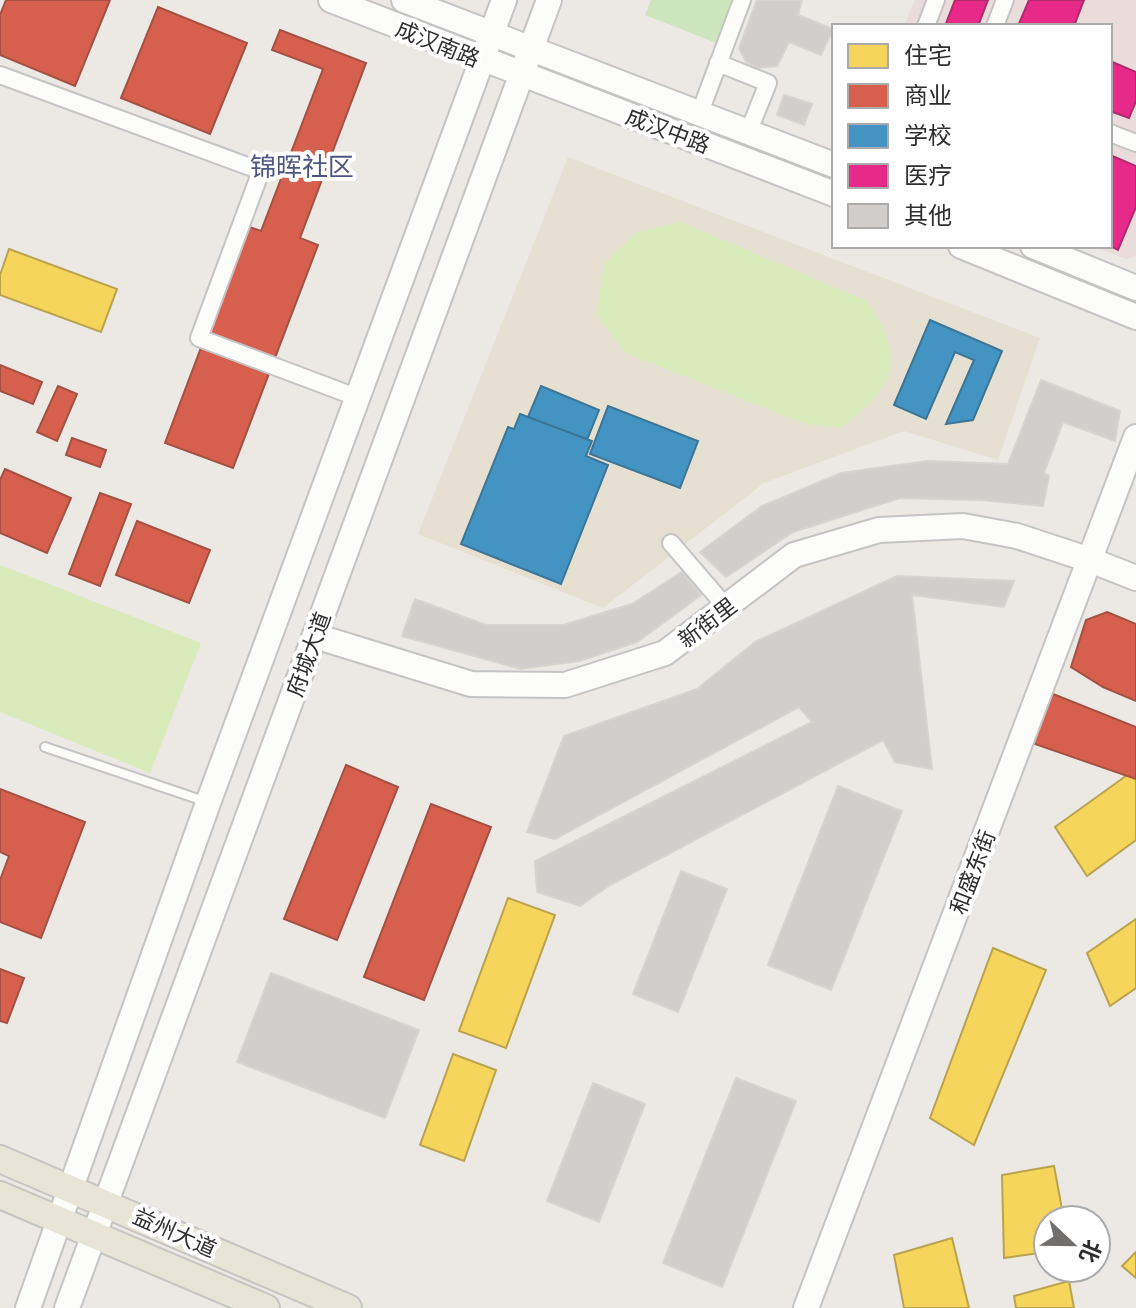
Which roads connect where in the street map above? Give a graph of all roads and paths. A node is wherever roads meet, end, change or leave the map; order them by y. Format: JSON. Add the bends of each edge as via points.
{"nodes":[{"id":1,"x":331,"y":0,"type":"edge"},
{"id":2,"x":404,"y":0,"type":"edge"},
{"id":3,"x":504,"y":0,"type":"edge"},
{"id":4,"x":549,"y":0,"type":"edge"},
{"id":5,"x":742,"y":0,"type":"edge"},
{"id":6,"x":936,"y":0,"type":"edge"},
{"id":7,"x":1005,"y":0,"type":"edge"},
{"id":8,"x":927,"y":24,"type":"edge"},
{"id":9,"x":996,"y":24,"type":"edge"},
{"id":10,"x":510,"y":41,"type":"junction"},
{"id":11,"x":718,"y":63,"type":"junction"},
{"id":12,"x":501,"y":67,"type":"junction"},
{"id":13,"x":0,"y":75,"type":"edge"},
{"id":14,"x":699,"y":115,"type":"junction"},
{"id":15,"x":748,"y":133,"type":"junction"},
{"id":16,"x":1112,"y":134,"type":"edge"},
{"id":17,"x":1136,"y":143,"type":"edge"},
{"id":18,"x":832,"y":164,"type":"edge"},
{"id":19,"x":832,"y":193,"type":"edge"},
{"id":20,"x":966,"y":248,"type":"edge"},
{"id":21,"x":1038,"y":248,"type":"edge"},
{"id":22,"x":1136,"y":288,"type":"edge"},
{"id":23,"x":1136,"y":317,"type":"edge"},
{"id":24,"x":356,"y":397,"type":"junction"},
{"id":25,"x":1136,"y":437,"type":"edge"},
{"id":26,"x":671,"y":543,"type":"dead end"},
{"id":27,"x":1090,"y":560,"type":"junction"},
{"id":28,"x":1136,"y":578,"type":"edge"},
{"id":29,"x":726,"y":607,"type":"junction"},
{"id":30,"x":315,"y":636,"type":"junction"},
{"id":31,"x":45,"y":747,"type":"dead end"},
{"id":32,"x":208,"y":803,"type":"junction"},
{"id":33,"x":0,"y":1159,"type":"edge"},
{"id":34,"x":72,"y":1189,"type":"junction"},
{"id":35,"x":0,"y":1195,"type":"edge"},
{"id":36,"x":107,"y":1203,"type":"junction"},
{"id":37,"x":60,"y":1221,"type":"junction"},
{"id":38,"x":95,"y":1235,"type":"junction"},
{"id":39,"x":28,"y":1308,"type":"edge"},
{"id":40,"x":67,"y":1308,"type":"edge"},
{"id":41,"x":266,"y":1308,"type":"edge"},
{"id":42,"x":348,"y":1308,"type":"edge"},
{"id":43,"x":806,"y":1308,"type":"edge"}],
"edges":[{"from":1,"to":12,"type":"main road","name":"成汉南路"},
{"from":2,"to":10,"type":"main road","name":"成汉南路"},
{"from":3,"to":10,"type":"main road","name":"府城大道"},
{"from":4,"to":10,"type":"main road","name":"府城大道"},
{"from":5,"to":11,"type":"street"},
{"from":6,"to":8,"type":"street"},
{"from":7,"to":9,"type":"street"},
{"from":10,"to":12,"type":"main road","name":"府城大道"},
{"from":10,"to":12,"type":"main road","name":"府城大道"},
{"from":10,"to":14,"type":"main road","name":"成汉中路"},
{"from":11,"to":14,"type":"street"},
{"from":11,"to":15,"type":"street","via":[[768,83]]},
{"from":12,"to":19,"type":"main road","name":"成汉中路"},
{"from":12,"to":24,"type":"main road","name":"府城大道"},
{"from":12,"to":30,"type":"main road","name":"府城大道"},
{"from":13,"to":24,"type":"street","via":[[261,171],[199,338]]},
{"from":14,"to":15,"type":"main road","name":"成汉中路"},
{"from":15,"to":18,"type":"main road","name":"成汉中路"},
{"from":16,"to":17,"type":"street"},
{"from":20,"to":23,"type":"main road"},
{"from":21,"to":22,"type":"main road"},
{"from":24,"to":32,"type":"main road","name":"府城大道"},
{"from":25,"to":27,"type":"main road","name":"和盛东街"},
{"from":26,"to":29,"type":"street"},
{"from":27,"to":28,"type":"main road","name":"新街里"},
{"from":27,"to":29,"type":"main road","name":"新街里","via":[[1017,536],[963,526],[879,530],[794,555]]},
{"from":27,"to":43,"type":"main road","name":"和盛东街"},
{"from":29,"to":30,"type":"main road","name":"新街里","via":[[665,653],[565,685],[471,684]]},
{"from":30,"to":36,"type":"main road","name":"府城大道"},
{"from":31,"to":32,"type":"lane"},
{"from":32,"to":34,"type":"main road","name":"府城大道"},
{"from":33,"to":34,"type":"main road","name":"益州大道"},
{"from":34,"to":36,"type":"main road","name":"益州大道"},
{"from":34,"to":37,"type":"main road","name":"府城大道"},
{"from":35,"to":37,"type":"main road","name":"益州大道"},
{"from":36,"to":38,"type":"main road","name":"府城大道"},
{"from":36,"to":42,"type":"main road","name":"益州大道"},
{"from":37,"to":38,"type":"main road","name":"益州大道"},
{"from":37,"to":39,"type":"main road","name":"府城大道"},
{"from":38,"to":40,"type":"main road","name":"府城大道"},
{"from":38,"to":41,"type":"main road","name":"益州大道"}]}
